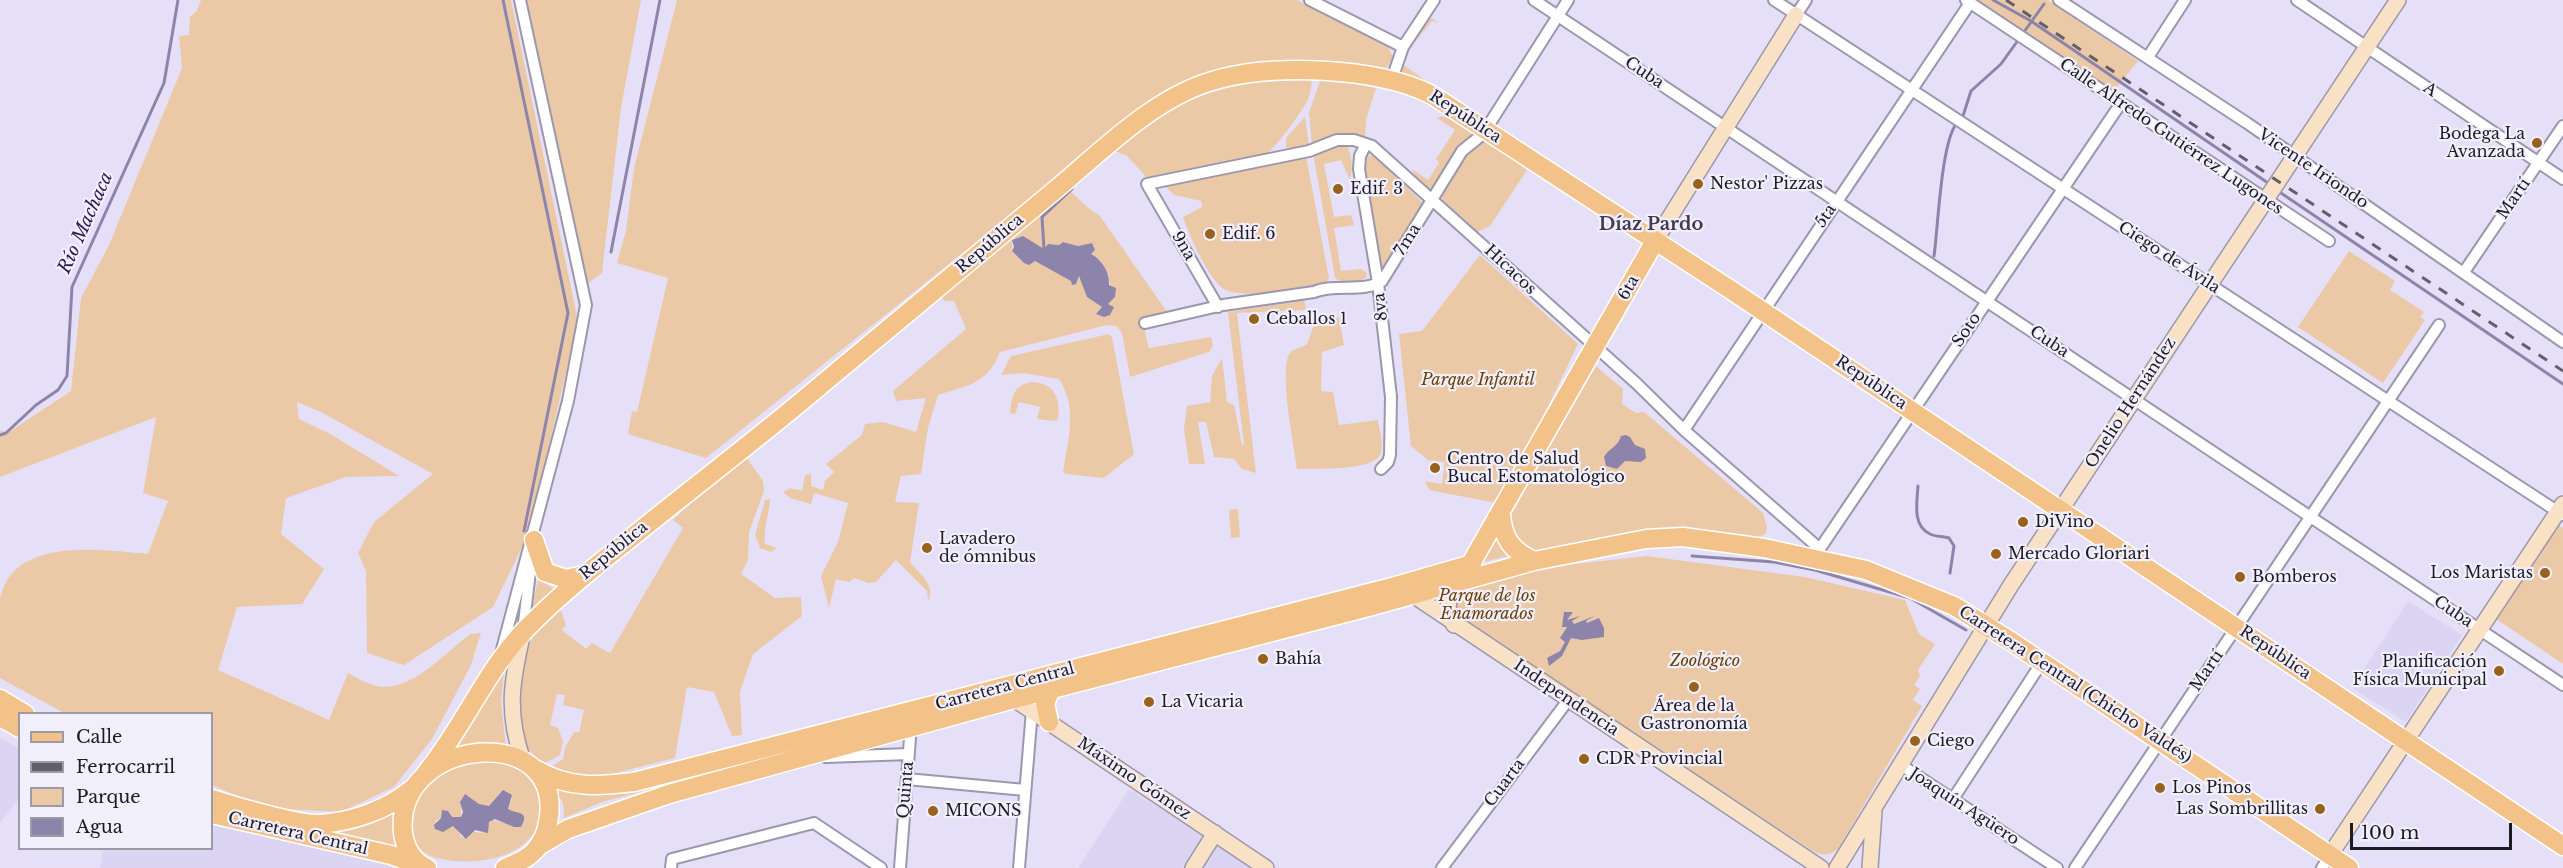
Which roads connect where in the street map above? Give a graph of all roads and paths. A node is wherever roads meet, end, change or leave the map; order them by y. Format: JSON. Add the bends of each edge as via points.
{"nodes":[{"id":1,"x":520,"y":0,"type":"edge"},
{"id":2,"x":1310,"y":0,"type":"edge"},
{"id":3,"x":1434,"y":0,"type":"edge"},
{"id":4,"x":1534,"y":0,"type":"edge"},
{"id":5,"x":1568,"y":0,"type":"edge"},
{"id":6,"x":1774,"y":0,"type":"edge"},
{"id":7,"x":1806,"y":0,"type":"edge"},
{"id":8,"x":2059,"y":0,"type":"edge"},
{"id":9,"x":2185,"y":0,"type":"edge"},
{"id":10,"x":2297,"y":0,"type":"edge"},
{"id":11,"x":2398,"y":0,"type":"edge"},
{"id":12,"x":1968,"y":2,"type":"edge"},
{"id":13,"x":1796,"y":15,"type":"junction"},
{"id":14,"x":1558,"y":16,"type":"junction"},
{"id":15,"x":1403,"y":47,"type":"junction"},
{"id":16,"x":2366,"y":47,"type":"junction"},
{"id":17,"x":2148,"y":57,"type":"junction"},
{"id":18,"x":1392,"y":79,"type":"junction"},
{"id":19,"x":1912,"y":89,"type":"junction"},
{"id":20,"x":2121,"y":102,"type":"junction"},
{"id":21,"x":2563,"y":126,"type":"edge"},
{"id":22,"x":1724,"y":127,"type":"junction"},
{"id":23,"x":1485,"y":129,"type":"junction"},
{"id":24,"x":1366,"y":144,"type":"junction"},
{"id":25,"x":2295,"y":157,"type":"junction"},
{"id":26,"x":2538,"y":163,"type":"junction"},
{"id":27,"x":2563,"y":179,"type":"edge"},
{"id":28,"x":1147,"y":184,"type":"joint"},
{"id":29,"x":2063,"y":188,"type":"junction"},
{"id":30,"x":2270,"y":193,"type":"junction"},
{"id":31,"x":1433,"y":200,"type":"junction"},
{"id":32,"x":1836,"y":201,"type":"junction"},
{"id":33,"x":1655,"y":241,"type":"junction"},
{"id":34,"x":2329,"y":242,"type":"dead end"},
{"id":35,"x":2464,"y":272,"type":"junction"},
{"id":36,"x":1378,"y":283,"type":"junction"},
{"id":37,"x":2210,"y":284,"type":"junction"},
{"id":38,"x":1986,"y":301,"type":"junction"},
{"id":39,"x":1218,"y":307,"type":"junction"},
{"id":40,"x":1762,"y":311,"type":"junction"},
{"id":41,"x":1145,"y":323,"type":"dead end"},
{"id":42,"x":2439,"y":325,"type":"dead end"},
{"id":43,"x":2563,"y":342,"type":"edge"},
{"id":44,"x":1596,"y":347,"type":"junction"},
{"id":45,"x":2133,"y":399,"type":"junction"},
{"id":46,"x":2387,"y":400,"type":"junction"},
{"id":47,"x":1912,"y":411,"type":"junction"},
{"id":48,"x":1684,"y":430,"type":"junction"},
{"id":49,"x":1381,"y":469,"type":"dead end"},
{"id":50,"x":2060,"y":510,"type":"junction"},
{"id":51,"x":2561,"y":511,"type":"edge"},
{"id":52,"x":1501,"y":515,"type":"junction"},
{"id":53,"x":2310,"y":516,"type":"junction"},
{"id":54,"x":534,"y":540,"type":"junction"},
{"id":55,"x":1817,"y":553,"type":"junction"},
{"id":56,"x":1534,"y":561,"type":"junction"},
{"id":57,"x":1472,"y":564,"type":"junction"},
{"id":58,"x":585,"y":574,"type":"junction"},
{"id":59,"x":1460,"y":581,"type":"junction"},
{"id":60,"x":1411,"y":589,"type":"junction"},
{"id":61,"x":1454,"y":625,"type":"junction"},
{"id":62,"x":1986,"y":625,"type":"junction"},
{"id":63,"x":2236,"y":627,"type":"junction"},
{"id":64,"x":2480,"y":629,"type":"junction"},
{"id":65,"x":523,"y":631,"type":"junction"},
{"id":66,"x":499,"y":662,"type":"junction"},
{"id":67,"x":2042,"y":662,"type":"junction"},
{"id":68,"x":2563,"y":684,"type":"edge"},
{"id":69,"x":1051,"y":690,"type":"junction"},
{"id":70,"x":1012,"y":692,"type":"junction"},
{"id":71,"x":0,"y":699,"type":"edge"},
{"id":72,"x":1569,"y":699,"type":"junction"},
{"id":73,"x":1032,"y":710,"type":"junction"},
{"id":74,"x":22,"y":712,"type":"edge"},
{"id":75,"x":0,"y":717,"type":"edge"},
{"id":76,"x":912,"y":720,"type":"junction"},
{"id":77,"x":1050,"y":722,"type":"junction"},
{"id":78,"x":18,"y":727,"type":"edge"},
{"id":79,"x":2160,"y":740,"type":"junction"},
{"id":80,"x":2406,"y":741,"type":"junction"},
{"id":81,"x":909,"y":754,"type":"junction"},
{"id":82,"x":522,"y":758,"type":"junction"},
{"id":83,"x":802,"y":758,"type":"junction"},
{"id":84,"x":1901,"y":765,"type":"junction"},
{"id":85,"x":537,"y":770,"type":"junction"},
{"id":86,"x":426,"y":773,"type":"junction"},
{"id":87,"x":907,"y":779,"type":"junction"},
{"id":88,"x":412,"y":789,"type":"junction"},
{"id":89,"x":1025,"y":790,"type":"junction"},
{"id":90,"x":213,"y":799,"type":"edge"},
{"id":91,"x":1953,"y":799,"type":"junction"},
{"id":92,"x":1874,"y":811,"type":"junction"},
{"id":93,"x":213,"y":814,"type":"edge"},
{"id":94,"x":1215,"y":833,"type":"junction"},
{"id":95,"x":542,"y":844,"type":"junction"},
{"id":96,"x":2563,"y":846,"type":"edge"},
{"id":97,"x":2326,"y":862,"type":"edge"},
{"id":98,"x":672,"y":863,"type":"edge"},
{"id":99,"x":522,"y":864,"type":"edge"},
{"id":100,"x":422,"y":867,"type":"edge"},
{"id":101,"x":504,"y":868,"type":"edge"},
{"id":102,"x":881,"y":868,"type":"edge"},
{"id":103,"x":900,"y":868,"type":"edge"},
{"id":104,"x":1019,"y":868,"type":"edge"},
{"id":105,"x":1193,"y":868,"type":"edge"},
{"id":106,"x":1266,"y":868,"type":"edge"},
{"id":107,"x":1443,"y":868,"type":"edge"},
{"id":108,"x":1821,"y":868,"type":"edge"},
{"id":109,"x":1837,"y":868,"type":"edge"},
{"id":110,"x":1870,"y":868,"type":"edge"},
{"id":111,"x":2057,"y":868,"type":"edge"},
{"id":112,"x":2075,"y":868,"type":"edge"},
{"id":113,"x":2349,"y":868,"type":"edge"}],
"edges":[{"from":1,"to":54,"type":"street","via":[[586,305],[568,401]]},
{"from":2,"to":15,"type":"street"},
{"from":3,"to":15,"type":"street"},
{"from":4,"to":14,"type":"street","name":"Cuba"},
{"from":5,"to":14,"type":"street","name":"7ma"},
{"from":6,"to":13,"type":"street","name":"Ciego de Ávila"},
{"from":7,"to":13,"type":"street","name":"6ta"},
{"from":8,"to":17,"type":"street","name":"Vicente Iriondo"},
{"from":9,"to":17,"type":"street"},
{"from":10,"to":16,"type":"street","name":"A"},
{"from":11,"to":16,"type":"street","name":"Onelio Hernández"},
{"from":12,"to":19,"type":"street","name":"5ta"},
{"from":12,"to":20,"type":"street","name":"Calle Alfredo Gutiérrez Lugones"},
{"from":13,"to":19,"type":"street","name":"Ciego de Ávila"},
{"from":13,"to":22,"type":"street","name":"6ta"},
{"from":14,"to":22,"type":"street","name":"Cuba"},
{"from":14,"to":23,"type":"street","name":"7ma"},
{"from":15,"to":18,"type":"street"},
{"from":16,"to":25,"type":"street","name":"Onelio Hernández"},
{"from":16,"to":26,"type":"street","name":"A"},
{"from":17,"to":25,"type":"street","name":"Vicente Iriondo"},
{"from":18,"to":23,"type":"main road","name":"República","via":[[1432,95]]},
{"from":18,"to":58,"type":"main road","name":"República","via":[[1315,71],[1264,72],[1210,81],[1161,105]]},
{"from":19,"to":29,"type":"street","name":"Ciego de Ávila"},
{"from":19,"to":32,"type":"street","name":"5ta"},
{"from":20,"to":29,"type":"street","name":"Soto"},
{"from":20,"to":30,"type":"street","name":"Calle Alfredo Gutiérrez Lugones"},
{"from":21,"to":26,"type":"street","name":"Martí"},
{"from":22,"to":32,"type":"street","name":"Cuba"},
{"from":22,"to":33,"type":"street","name":"6ta"},
{"from":23,"to":31,"type":"street","name":"7ma","via":[[1480,138],[1462,151]]},
{"from":23,"to":33,"type":"main road","name":"República"},
{"from":24,"to":28,"type":"street","name":"Hicacos","via":[[1337,140],[1309,151]]},
{"from":24,"to":31,"type":"street","name":"Hicacos"},
{"from":24,"to":36,"type":"street","name":"8va","via":[[1359,156],[1359,169]]},
{"from":25,"to":30,"type":"street","name":"Onelio Hernández"},
{"from":25,"to":35,"type":"street","name":"Vicente Iriondo"},
{"from":26,"to":27,"type":"street","name":"A"},
{"from":26,"to":35,"type":"street","name":"Martí"},
{"from":28,"to":39,"type":"street","name":"9na"},
{"from":29,"to":37,"type":"street","name":"Ciego de Ávila"},
{"from":29,"to":38,"type":"street","name":"Soto"},
{"from":30,"to":34,"type":"street","name":"Calle Alfredo Gutiérrez Lugones"},
{"from":30,"to":37,"type":"street","name":"Onelio Hernández"},
{"from":31,"to":36,"type":"street","name":"7ma"},
{"from":31,"to":44,"type":"street","name":"Hicacos"},
{"from":32,"to":38,"type":"street","name":"Cuba"},
{"from":32,"to":40,"type":"street","name":"5ta"},
{"from":33,"to":40,"type":"main road","name":"República"},
{"from":33,"to":44,"type":"main road","name":"6ta"},
{"from":35,"to":43,"type":"street","name":"Vicente Iriondo"},
{"from":36,"to":39,"type":"street","via":[[1328,287]]},
{"from":36,"to":49,"type":"street","name":"8va","via":[[1392,437],[1389,462]]},
{"from":37,"to":45,"type":"street","name":"Onelio Hernández"},
{"from":37,"to":46,"type":"street","name":"Ciego de Ávila"},
{"from":38,"to":45,"type":"street","name":"Cuba"},
{"from":38,"to":47,"type":"street","name":"Soto"},
{"from":39,"to":41,"type":"street"},
{"from":40,"to":47,"type":"main road","name":"República"},
{"from":40,"to":48,"type":"street","name":"5ta"},
{"from":42,"to":46,"type":"street","name":"Martí"},
{"from":44,"to":48,"type":"street","name":"Hicacos"},
{"from":44,"to":52,"type":"main road","name":"6ta"},
{"from":45,"to":50,"type":"street","name":"Onelio Hernández"},
{"from":45,"to":53,"type":"street","name":"Cuba"},
{"from":46,"to":51,"type":"street","name":"Ciego de Ávila"},
{"from":46,"to":53,"type":"street","name":"Martí"},
{"from":47,"to":50,"type":"main road","name":"República"},
{"from":47,"to":55,"type":"street","name":"Soto"},
{"from":48,"to":55,"type":"street","name":"Hicacos"},
{"from":50,"to":62,"type":"street","name":"Onelio Hernández"},
{"from":50,"to":63,"type":"main road","name":"República"},
{"from":51,"to":64,"type":"street"},
{"from":52,"to":56,"type":"main road","via":[[1502,533],[1508,542]]},
{"from":52,"to":57,"type":"main road","name":"6ta"},
{"from":53,"to":63,"type":"street","name":"Martí"},
{"from":53,"to":64,"type":"street","name":"Cuba"},
{"from":54,"to":58,"type":"main road","via":[[542,569],[552,576],[566,579]]},
{"from":54,"to":65,"type":"street"},
{"from":54,"to":66,"type":"street"},
{"from":55,"to":56,"type":"main road","name":"Carretera Central (Chicho Valdés)","via":[[1683,537],[1646,539]]},
{"from":55,"to":62,"type":"main road","name":"Carretera Central (Chicho Valdés)","via":[[1917,588]]},
{"from":56,"to":59,"type":"main road","name":"Carretera Central (Chicho Valdés)"},
{"from":57,"to":59,"type":"main road","name":"6ta"},
{"from":57,"to":60,"type":"main road","name":"Carretera Central"},
{"from":58,"to":65,"type":"main road","name":"República"},
{"from":59,"to":60,"type":"main road","name":"Carretera Central"},
{"from":59,"to":61,"type":"street","via":[[1448,604]]},
{"from":60,"to":61,"type":"street","name":"Independencia"},
{"from":60,"to":69,"type":"main road","name":"Carretera Central"},
{"from":60,"to":70,"type":"main road","name":"Carretera Central"},
{"from":61,"to":72,"type":"street","name":"Independencia"},
{"from":62,"to":67,"type":"main road","name":"Carretera Central (Chicho Valdés)"},
{"from":62,"to":84,"type":"street","name":"Onelio Hernández"},
{"from":63,"to":79,"type":"street","name":"Martí"},
{"from":63,"to":80,"type":"main road","name":"República"},
{"from":64,"to":68,"type":"street","name":"Cuba"},
{"from":64,"to":80,"type":"street"},
{"from":65,"to":66,"type":"main road","name":"República"},
{"from":65,"to":82,"type":"street","via":[[512,692],[512,728]]},
{"from":66,"to":86,"type":"main road","name":"República"},
{"from":67,"to":79,"type":"main road","name":"Carretera Central (Chicho Valdés)"},
{"from":67,"to":91,"type":"street"},
{"from":69,"to":70,"type":"main road","name":"Carretera Central"},
{"from":69,"to":77,"type":"main road","via":[[1045,703]]},
{"from":70,"to":73,"type":"street","name":"Máximo Gómez"},
{"from":70,"to":76,"type":"main road","name":"Carretera Central"},
{"from":71,"to":74,"type":"main road"},
{"from":72,"to":107,"type":"street","name":"Cuarta"},
{"from":72,"to":108,"type":"street","name":"Independencia"},
{"from":73,"to":77,"type":"street","name":"Máximo Gómez"},
{"from":73,"to":89,"type":"street"},
{"from":75,"to":78,"type":"main road"},
{"from":76,"to":81,"type":"street","name":"Quinta"},
{"from":76,"to":83,"type":"main road","name":"Carretera Central"},
{"from":76,"to":85,"type":"main road","name":"Carretera Central","via":[[634,782],[593,787],[572,784]]},
{"from":77,"to":94,"type":"street","name":"Máximo Gómez"},
{"from":79,"to":97,"type":"main road","name":"Carretera Central (Chicho Valdés)"},
{"from":79,"to":112,"type":"street","name":"Martí"},
{"from":80,"to":96,"type":"main road","name":"República"},
{"from":80,"to":97,"type":"street"},
{"from":81,"to":83,"type":"street"},
{"from":81,"to":87,"type":"street","name":"Quinta"},
{"from":82,"to":85,"type":"main road"},
{"from":82,"to":86,"type":"main road","via":[[475,752],[456,756]]},
{"from":83,"to":95,"type":"main road","name":"Carretera Central","via":[[617,810]]},
{"from":84,"to":91,"type":"street","name":"Joaquín Agüero"},
{"from":84,"to":92,"type":"street","name":"Onelio Hernández"},
{"from":85,"to":95,"type":"main road","via":[[550,804]]},
{"from":86,"to":88,"type":"main road","name":"Carretera Central"},
{"from":87,"to":89,"type":"street"},
{"from":87,"to":103,"type":"street","name":"Quinta"},
{"from":88,"to":90,"type":"main road","name":"Carretera Central","via":[[393,805],[347,820],[317,824]]},
{"from":88,"to":100,"type":"main road","via":[[403,829],[408,850]]},
{"from":89,"to":104,"type":"street"},
{"from":91,"to":111,"type":"street","name":"Joaquín Agüero"},
{"from":92,"to":109,"type":"street","name":"Onelio Hernández"},
{"from":92,"to":110,"type":"street","name":"Onelio Hernández"},
{"from":93,"to":100,"type":"main road","name":"Carretera Central"},
{"from":94,"to":105,"type":"street"},
{"from":94,"to":106,"type":"street","name":"Máximo Gómez"},
{"from":95,"to":99,"type":"main road"},
{"from":97,"to":113,"type":"main road","name":"Carretera Central (Chicho Valdés)"},
{"from":98,"to":102,"type":"street","via":[[814,823]]},
{"from":99,"to":101,"type":"main road"}]}
